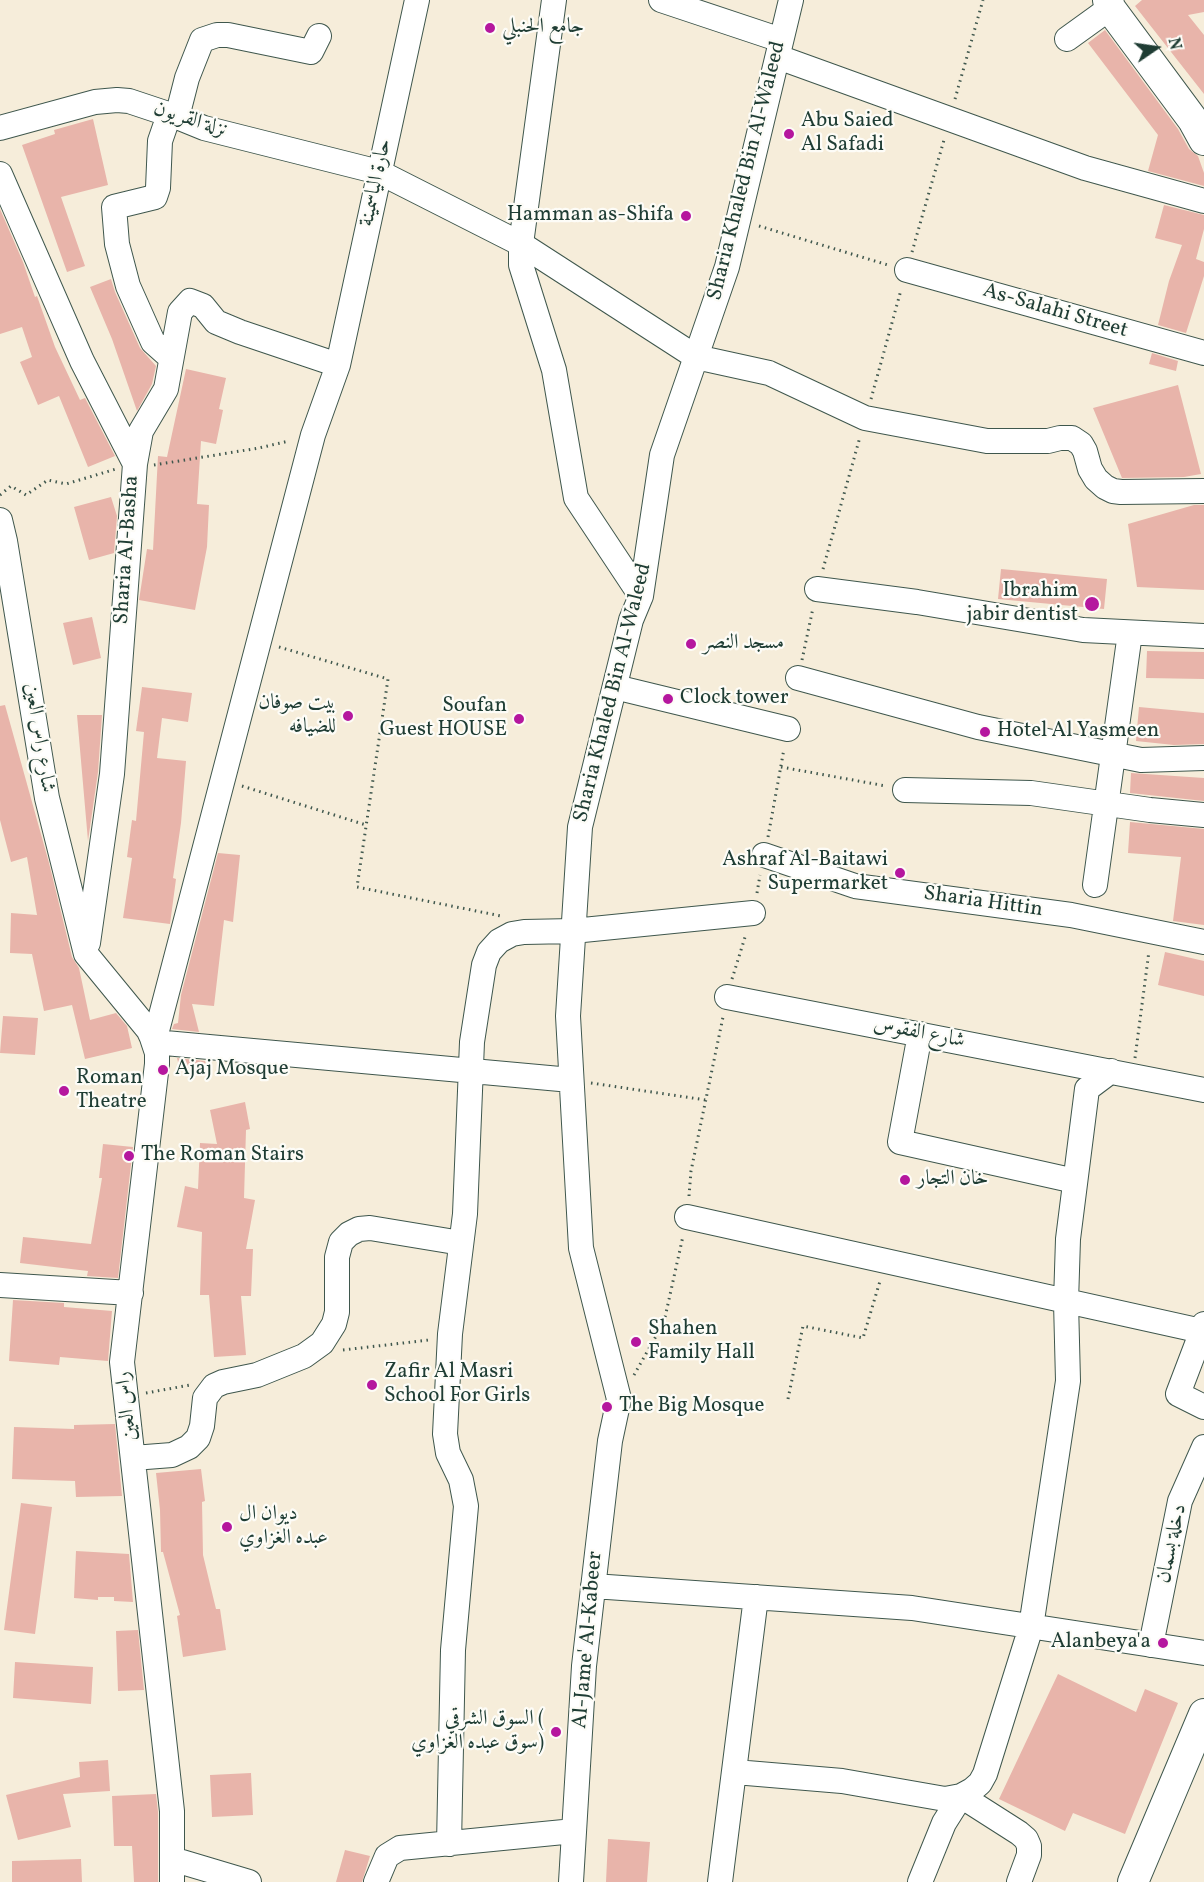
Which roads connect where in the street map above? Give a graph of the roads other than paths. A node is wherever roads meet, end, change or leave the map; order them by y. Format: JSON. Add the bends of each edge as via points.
{"nodes":[{"id":1,"x":417,"y":0,"type":"edge"},
{"id":2,"x":554,"y":0,"type":"edge"},
{"id":3,"x":661,"y":0,"type":"edge"},
{"id":4,"x":791,"y":0,"type":"edge"},
{"id":5,"x":1109,"y":4,"type":"edge"},
{"id":6,"x":319,"y":36,"type":"dead end"},
{"id":7,"x":1067,"y":39,"type":"dead end"},
{"id":8,"x":779,"y":48,"type":"junction"},
{"id":9,"x":173,"y":116,"type":"junction"},
{"id":10,"x":0,"y":128,"type":"edge"},
{"id":11,"x":1200,"y":129,"type":"edge"},
{"id":12,"x":379,"y":172,"type":"junction"},
{"id":13,"x":0,"y":174,"type":"edge"},
{"id":14,"x":1204,"y":201,"type":"edge"},
{"id":15,"x":521,"y":244,"type":"junction"},
{"id":16,"x":906,"y":270,"type":"road end"},
{"id":17,"x":1204,"y":353,"type":"edge"},
{"id":18,"x":696,"y":357,"type":"junction"},
{"id":19,"x":171,"y":358,"type":"junction"},
{"id":20,"x":338,"y":365,"type":"junction"},
{"id":21,"x":135,"y":464,"type":"junction"},
{"id":22,"x":1204,"y":491,"type":"edge"},
{"id":23,"x":0,"y":520,"type":"edge"},
{"id":24,"x":817,"y":589,"type":"dead end"},
{"id":25,"x":641,"y":596,"type":"junction"},
{"id":26,"x":1130,"y":633,"type":"junction"},
{"id":27,"x":1204,"y":636,"type":"edge"},
{"id":28,"x":260,"y":641,"type":"joint"},
{"id":29,"x":798,"y":678,"type":"dead end"},
{"id":30,"x":615,"y":687,"type":"junction"},
{"id":31,"x":788,"y":729,"type":"dead end"},
{"id":32,"x":1113,"y":754,"type":"junction"},
{"id":33,"x":1204,"y":758,"type":"edge"},
{"id":34,"x":905,"y":790,"type":"road end"},
{"id":35,"x":1106,"y":804,"type":"junction"},
{"id":36,"x":1204,"y":815,"type":"edge"},
{"id":37,"x":764,"y":855,"type":"dead end"},
{"id":38,"x":1095,"y":885,"type":"dead end"},
{"id":39,"x":753,"y":914,"type":"dead end"},
{"id":40,"x":573,"y":931,"type":"junction"},
{"id":41,"x":1204,"y":942,"type":"edge"},
{"id":42,"x":87,"y":954,"type":"junction"},
{"id":43,"x":727,"y":997,"type":"dead end"},
{"id":44,"x":150,"y":1034,"type":"junction"},
{"id":45,"x":920,"y":1034,"type":"junction"},
{"id":46,"x":471,"y":1071,"type":"junction"},
{"id":47,"x":1122,"y":1073,"type":"junction"},
{"id":48,"x":571,"y":1080,"type":"junction"},
{"id":49,"x":1204,"y":1090,"type":"edge"},
{"id":50,"x":1075,"y":1181,"type":"junction"},
{"id":51,"x":687,"y":1217,"type":"dead end"},
{"id":52,"x":461,"y":1243,"type":"junction"},
{"id":53,"x":0,"y":1285,"type":"edge"},
{"id":54,"x":131,"y":1293,"type":"junction"},
{"id":55,"x":1066,"y":1302,"type":"junction"},
{"id":56,"x":1203,"y":1328,"type":"edge"},
{"id":57,"x":619,"y":1399,"type":"joint"},
{"id":58,"x":1204,"y":1407,"type":"edge"},
{"id":59,"x":1204,"y":1447,"type":"edge"},
{"id":60,"x":133,"y":1458,"type":"junction"},
{"id":61,"x":593,"y":1586,"type":"junction"},
{"id":62,"x":756,"y":1597,"type":"junction"},
{"id":63,"x":1030,"y":1627,"type":"junction"},
{"id":64,"x":1151,"y":1645,"type":"junction"},
{"id":65,"x":1204,"y":1653,"type":"edge"},
{"id":66,"x":1204,"y":1714,"type":"edge"},
{"id":67,"x":735,"y":1772,"type":"junction"},
{"id":68,"x":961,"y":1796,"type":"junction"},
{"id":69,"x":574,"y":1831,"type":"junction"},
{"id":70,"x":449,"y":1844,"type":"junction"},
{"id":71,"x":172,"y":1871,"type":"edge"},
{"id":72,"x":249,"y":1882,"type":"edge"},
{"id":73,"x":376,"y":1882,"type":"edge"},
{"id":74,"x":572,"y":1882,"type":"edge"},
{"id":75,"x":720,"y":1882,"type":"edge"},
{"id":76,"x":920,"y":1882,"type":"edge"},
{"id":77,"x":1019,"y":1882,"type":"edge"},
{"id":78,"x":1132,"y":1882,"type":"edge"}],
"edges":[{"from":1,"to":12,"type":"street","name":"حارة الياسمينة"},
{"from":2,"to":15,"type":"street"},
{"from":3,"to":8,"type":"street"},
{"from":4,"to":8,"type":"street","name":"Sharia Khaled Bin Al-Waleed"},
{"from":5,"to":7,"type":"street"},
{"from":5,"to":11,"type":"main road"},
{"from":6,"to":9,"type":"street","via":[[311,52],[228,35],[201,40]]},
{"from":8,"to":14,"type":"street","via":[[950,119],[1084,168]]},
{"from":8,"to":18,"type":"street","name":"Sharia Khaled Bin Al-Waleed","via":[[727,267]]},
{"from":9,"to":10,"type":"street","name":"نزلة القريون","via":[[129,101],[104,100]]},
{"from":9,"to":12,"type":"street","name":"نزلة القريون","via":[[204,128]]},
{"from":9,"to":19,"type":"street","via":[[160,141],[155,197],[114,207],[117,244],[128,286],[153,342]]},
{"from":12,"to":15,"type":"street","name":"نزلة القريون"},
{"from":12,"to":20,"type":"street","name":"حارة الياسمينة"},
{"from":13,"to":21,"type":"street","name":"Sharia Al-Basha","via":[[82,361]]},
{"from":15,"to":18,"type":"street","name":"نزلة القريون"},
{"from":15,"to":25,"type":"street","via":[[523,274],[554,370],[576,498]]},
{"from":16,"to":17,"type":"street","name":"As-Salahi Street"},
{"from":18,"to":22,"type":"street","via":[[769,373],[865,418],[987,441],[1071,438],[1081,444],[1096,479],[1113,491]]},
{"from":18,"to":25,"type":"street","name":"Sharia Khaled Bin Al-Waleed","via":[[662,455]]},
{"from":19,"to":20,"type":"street","via":[[180,312],[190,301],[203,306],[216,321],[240,332]]},
{"from":19,"to":21,"type":"street","via":[[166,389],[141,431]]},
{"from":20,"to":28,"type":"street","name":"حارة الياسمينة","via":[[313,435]]},
{"from":21,"to":42,"type":"street","name":"Sharia Al-Basha","via":[[112,774]]},
{"from":23,"to":42,"type":"street","name":"شارع راس العين","via":[[47,798]]},
{"from":24,"to":26,"type":"street","via":[[1083,630]]},
{"from":25,"to":30,"type":"street","name":"Sharia Khaled Bin Al-Waleed","via":[[631,620]]},
{"from":26,"to":27,"type":"street"},
{"from":26,"to":32,"type":"street"},
{"from":28,"to":44,"type":"street","name":"راس العين"},
{"from":29,"to":32,"type":"street","via":[[978,727]]},
{"from":30,"to":31,"type":"street"},
{"from":30,"to":40,"type":"street","name":"Sharia Khaled Bin Al-Waleed","via":[[580,827]]},
{"from":32,"to":33,"type":"street","via":[[1141,760]]},
{"from":32,"to":35,"type":"street"},
{"from":34,"to":35,"type":"street","via":[[1030,793]]},
{"from":35,"to":36,"type":"street"},
{"from":35,"to":38,"type":"street"},
{"from":37,"to":41,"type":"street","name":"Sharia Hittin","via":[[855,886],[1071,915]]},
{"from":39,"to":40,"type":"street"},
{"from":40,"to":46,"type":"street","via":[[512,934],[489,952],[472,1042]]},
{"from":40,"to":48,"type":"street","name":"Sharia Khaled Bin Al-Waleed","via":[[568,1016]]},
{"from":42,"to":44,"type":"street"},
{"from":43,"to":45,"type":"street","name":"شارع الفقوس"},
{"from":44,"to":46,"type":"street"},
{"from":44,"to":54,"type":"street","name":"راس العين","via":[[157,1064]]},
{"from":45,"to":47,"type":"street","name":"شارع الفقوس"},
{"from":45,"to":50,"type":"street","via":[[900,1142]]},
{"from":46,"to":48,"type":"street"},
{"from":46,"to":52,"type":"street"},
{"from":47,"to":49,"type":"street","name":"شارع الفقوس"},
{"from":47,"to":50,"type":"street","via":[[1088,1089]]},
{"from":48,"to":57,"type":"street","name":"Sharia Khaled Bin Al-Waleed","via":[[581,1248]]},
{"from":50,"to":55,"type":"street"},
{"from":51,"to":55,"type":"street"},
{"from":52,"to":60,"type":"street","via":[[370,1227],[349,1234],[341,1242],[337,1257],[337,1312],[322,1343],[304,1356],[257,1375],[214,1386],[205,1398],[198,1438],[189,1447],[172,1455]]},
{"from":52,"to":70,"type":"street","via":[[450,1334],[445,1443],[461,1480],[466,1506],[453,1650]]},
{"from":53,"to":54,"type":"street"},
{"from":54,"to":60,"type":"street","name":"راس العين","via":[[122,1362]]},
{"from":55,"to":56,"type":"street"},
{"from":55,"to":63,"type":"street","via":[[1068,1382]]},
{"from":56,"to":58,"type":"street","via":[[1178,1394]]},
{"from":57,"to":61,"type":"street","name":"Al-Jame' Al-Kabeer","via":[[609,1441]]},
{"from":59,"to":64,"type":"street","name":"دخلة بسمان","via":[[1180,1501]]},
{"from":60,"to":71,"type":"street","name":"راس العين","via":[[172,1811]]},
{"from":61,"to":62,"type":"street"},
{"from":61,"to":69,"type":"street","name":"Al-Jame' Al-Kabeer"},
{"from":62,"to":63,"type":"street","via":[[912,1608]]},
{"from":62,"to":67,"type":"street"},
{"from":63,"to":64,"type":"street"},
{"from":63,"to":68,"type":"street","via":[[985,1774],[980,1783]]},
{"from":64,"to":65,"type":"street"},
{"from":66,"to":78,"type":"main road"},
{"from":67,"to":68,"type":"street","via":[[842,1781],[945,1799]]},
{"from":67,"to":75,"type":"street"},
{"from":68,"to":76,"type":"street","via":[[944,1822]]},
{"from":68,"to":77,"type":"street","via":[[1026,1839],[1029,1855]]},
{"from":69,"to":70,"type":"street"},
{"from":69,"to":74,"type":"street","name":"Al-Jame' Al-Kabeer"},
{"from":70,"to":73,"type":"street","via":[[393,1851],[382,1863]]},
{"from":71,"to":72,"type":"street"}]}
